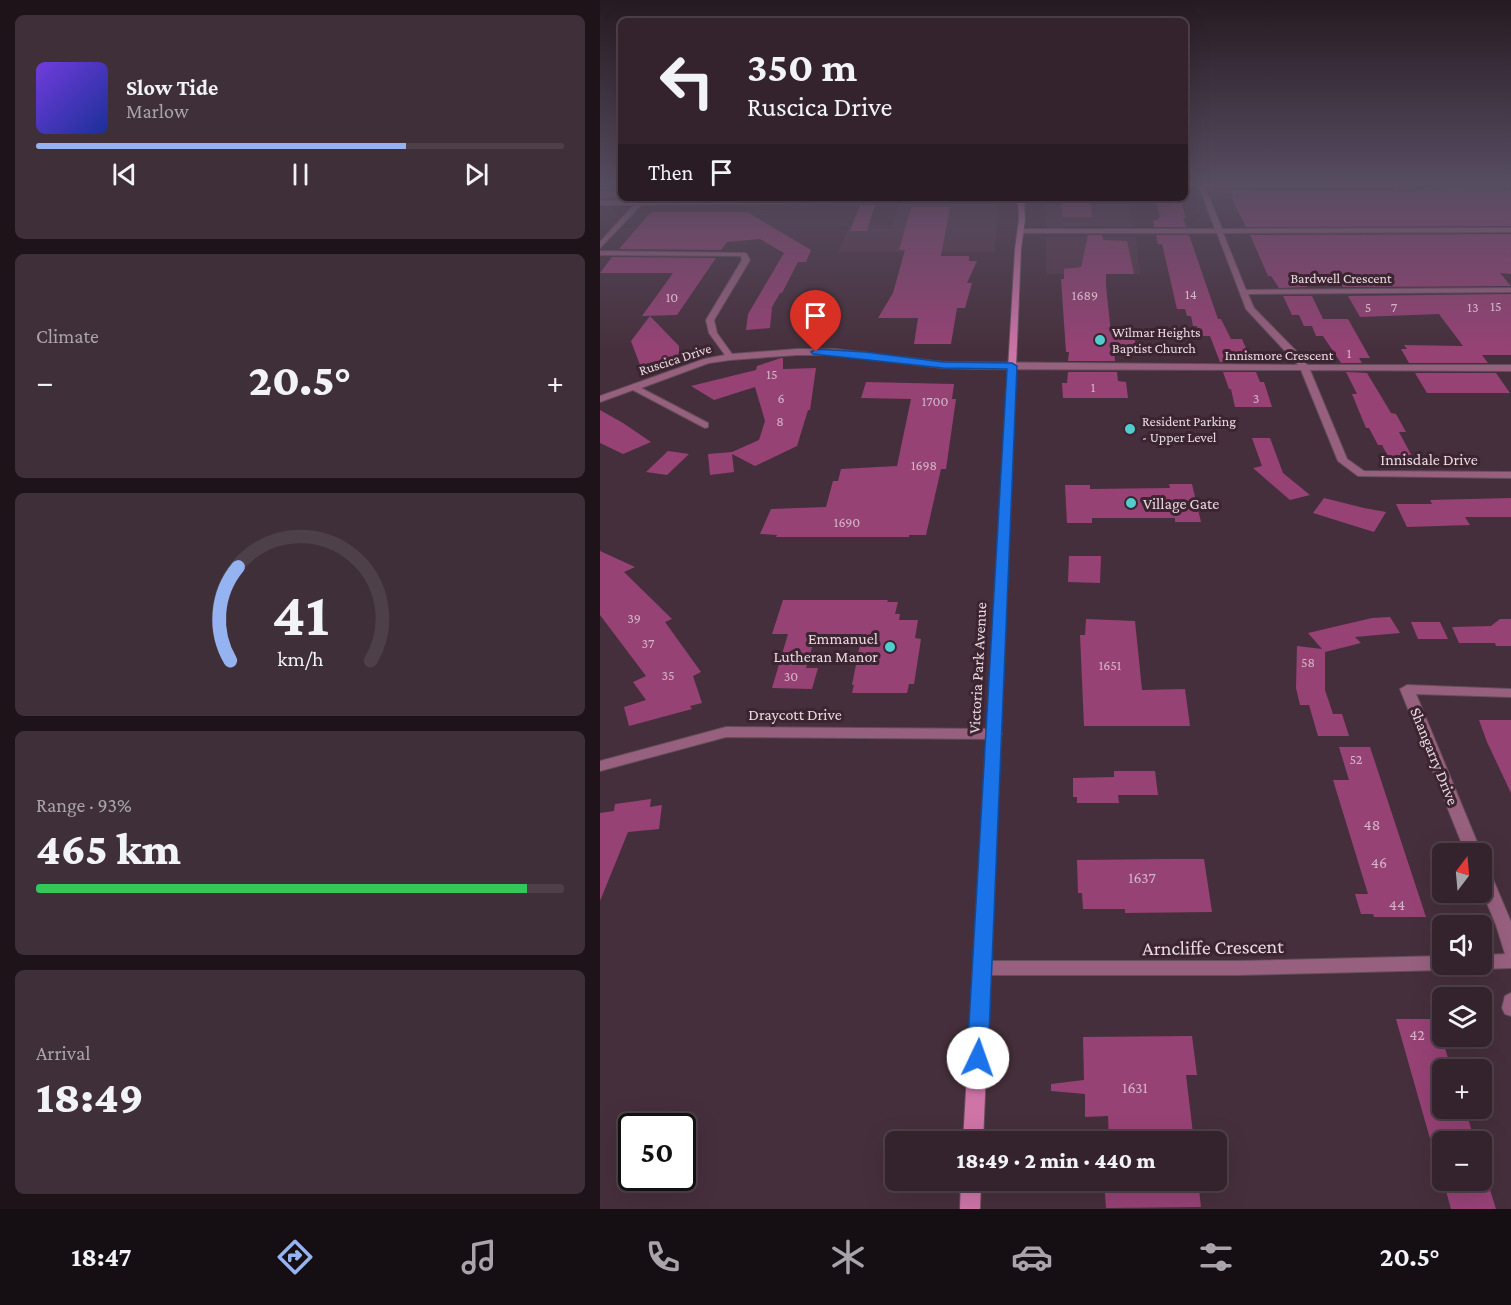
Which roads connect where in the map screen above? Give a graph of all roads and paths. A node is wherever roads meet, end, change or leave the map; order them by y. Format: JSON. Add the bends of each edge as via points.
{"nodes":[{"id":1,"x":1020,"y":240,"type":"edge"},
{"id":2,"x":1223,"y":240,"type":"edge"},
{"id":3,"x":600,"y":253,"type":"edge"},
{"id":4,"x":1511,"y":290,"type":"edge"},
{"id":5,"x":1243,"y":292,"type":"junction"},
{"id":6,"x":730,"y":357,"type":"junction"},
{"id":7,"x":1012,"y":366,"type":"junction"},
{"id":8,"x":1511,"y":368,"type":"edge"},
{"id":9,"x":1305,"y":369,"type":"junction"},
{"id":10,"x":633,"y":387,"type":"junction"},
{"id":11,"x":600,"y":399,"type":"edge"},
{"id":12,"x":705,"y":425,"type":"dead end"},
{"id":13,"x":1511,"y":474,"type":"edge"},
{"id":14,"x":1511,"y":693,"type":"edge"},
{"id":15,"x":994,"y":734,"type":"junction"},
{"id":16,"x":600,"y":766,"type":"edge"},
{"id":17,"x":1470,"y":843,"type":"edge"},
{"id":18,"x":1492,"y":896,"type":"edge"},
{"id":19,"x":1511,"y":950,"type":"edge"},
{"id":20,"x":1511,"y":961,"type":"edge"},
{"id":21,"x":1492,"y":962,"type":"edge"},
{"id":22,"x":1432,"y":963,"type":"edge"},
{"id":23,"x":983,"y":968,"type":"junction"},
{"id":24,"x":1511,"y":1001,"type":"edge"},
{"id":25,"x":1511,"y":1008,"type":"edge"},
{"id":26,"x":974,"y":1131,"type":"edge"},
{"id":27,"x":971,"y":1191,"type":"edge"},
{"id":28,"x":970,"y":1209,"type":"edge"}],
"edges":[{"from":1,"to":7,"type":"main road","name":"Victoria Park Avenue"},
{"from":2,"to":5,"type":"street","name":"Innisdale Drive"},
{"from":3,"to":6,"type":"street","via":[[744,254],[746,260],[710,320],[713,333]]},
{"from":4,"to":5,"type":"street","name":"Bardwell Crescent"},
{"from":5,"to":9,"type":"street","name":"Innisdale Drive","via":[[1251,309]]},
{"from":6,"to":7,"type":"street","name":"Ruscica Drive","via":[[836,352],[943,365]]},
{"from":6,"to":10,"type":"street","name":"Ruscica Drive"},
{"from":7,"to":9,"type":"street","name":"Innismore Crescent"},
{"from":7,"to":15,"type":"main road","name":"Victoria Park Avenue"},
{"from":8,"to":9,"type":"street","name":"Innismore Crescent"},
{"from":9,"to":13,"type":"street","name":"Innisdale Drive","via":[[1343,461],[1362,474]]},
{"from":10,"to":11,"type":"street","name":"Ruscica Drive"},
{"from":10,"to":12,"type":"street"},
{"from":14,"to":17,"type":"street","name":"Shangarry Drive","via":[[1407,689]]},
{"from":15,"to":16,"type":"street","name":"Draycott Drive","via":[[726,732]]},
{"from":15,"to":23,"type":"main road","name":"Victoria Park Avenue"},
{"from":18,"to":19,"type":"street"},
{"from":20,"to":21,"type":"street"},
{"from":22,"to":23,"type":"street","name":"Arncliffe Crescent"},
{"from":23,"to":26,"type":"main road","name":"Victoria Park Avenue"},
{"from":24,"to":25,"type":"street"},
{"from":27,"to":28,"type":"main road"}]}
